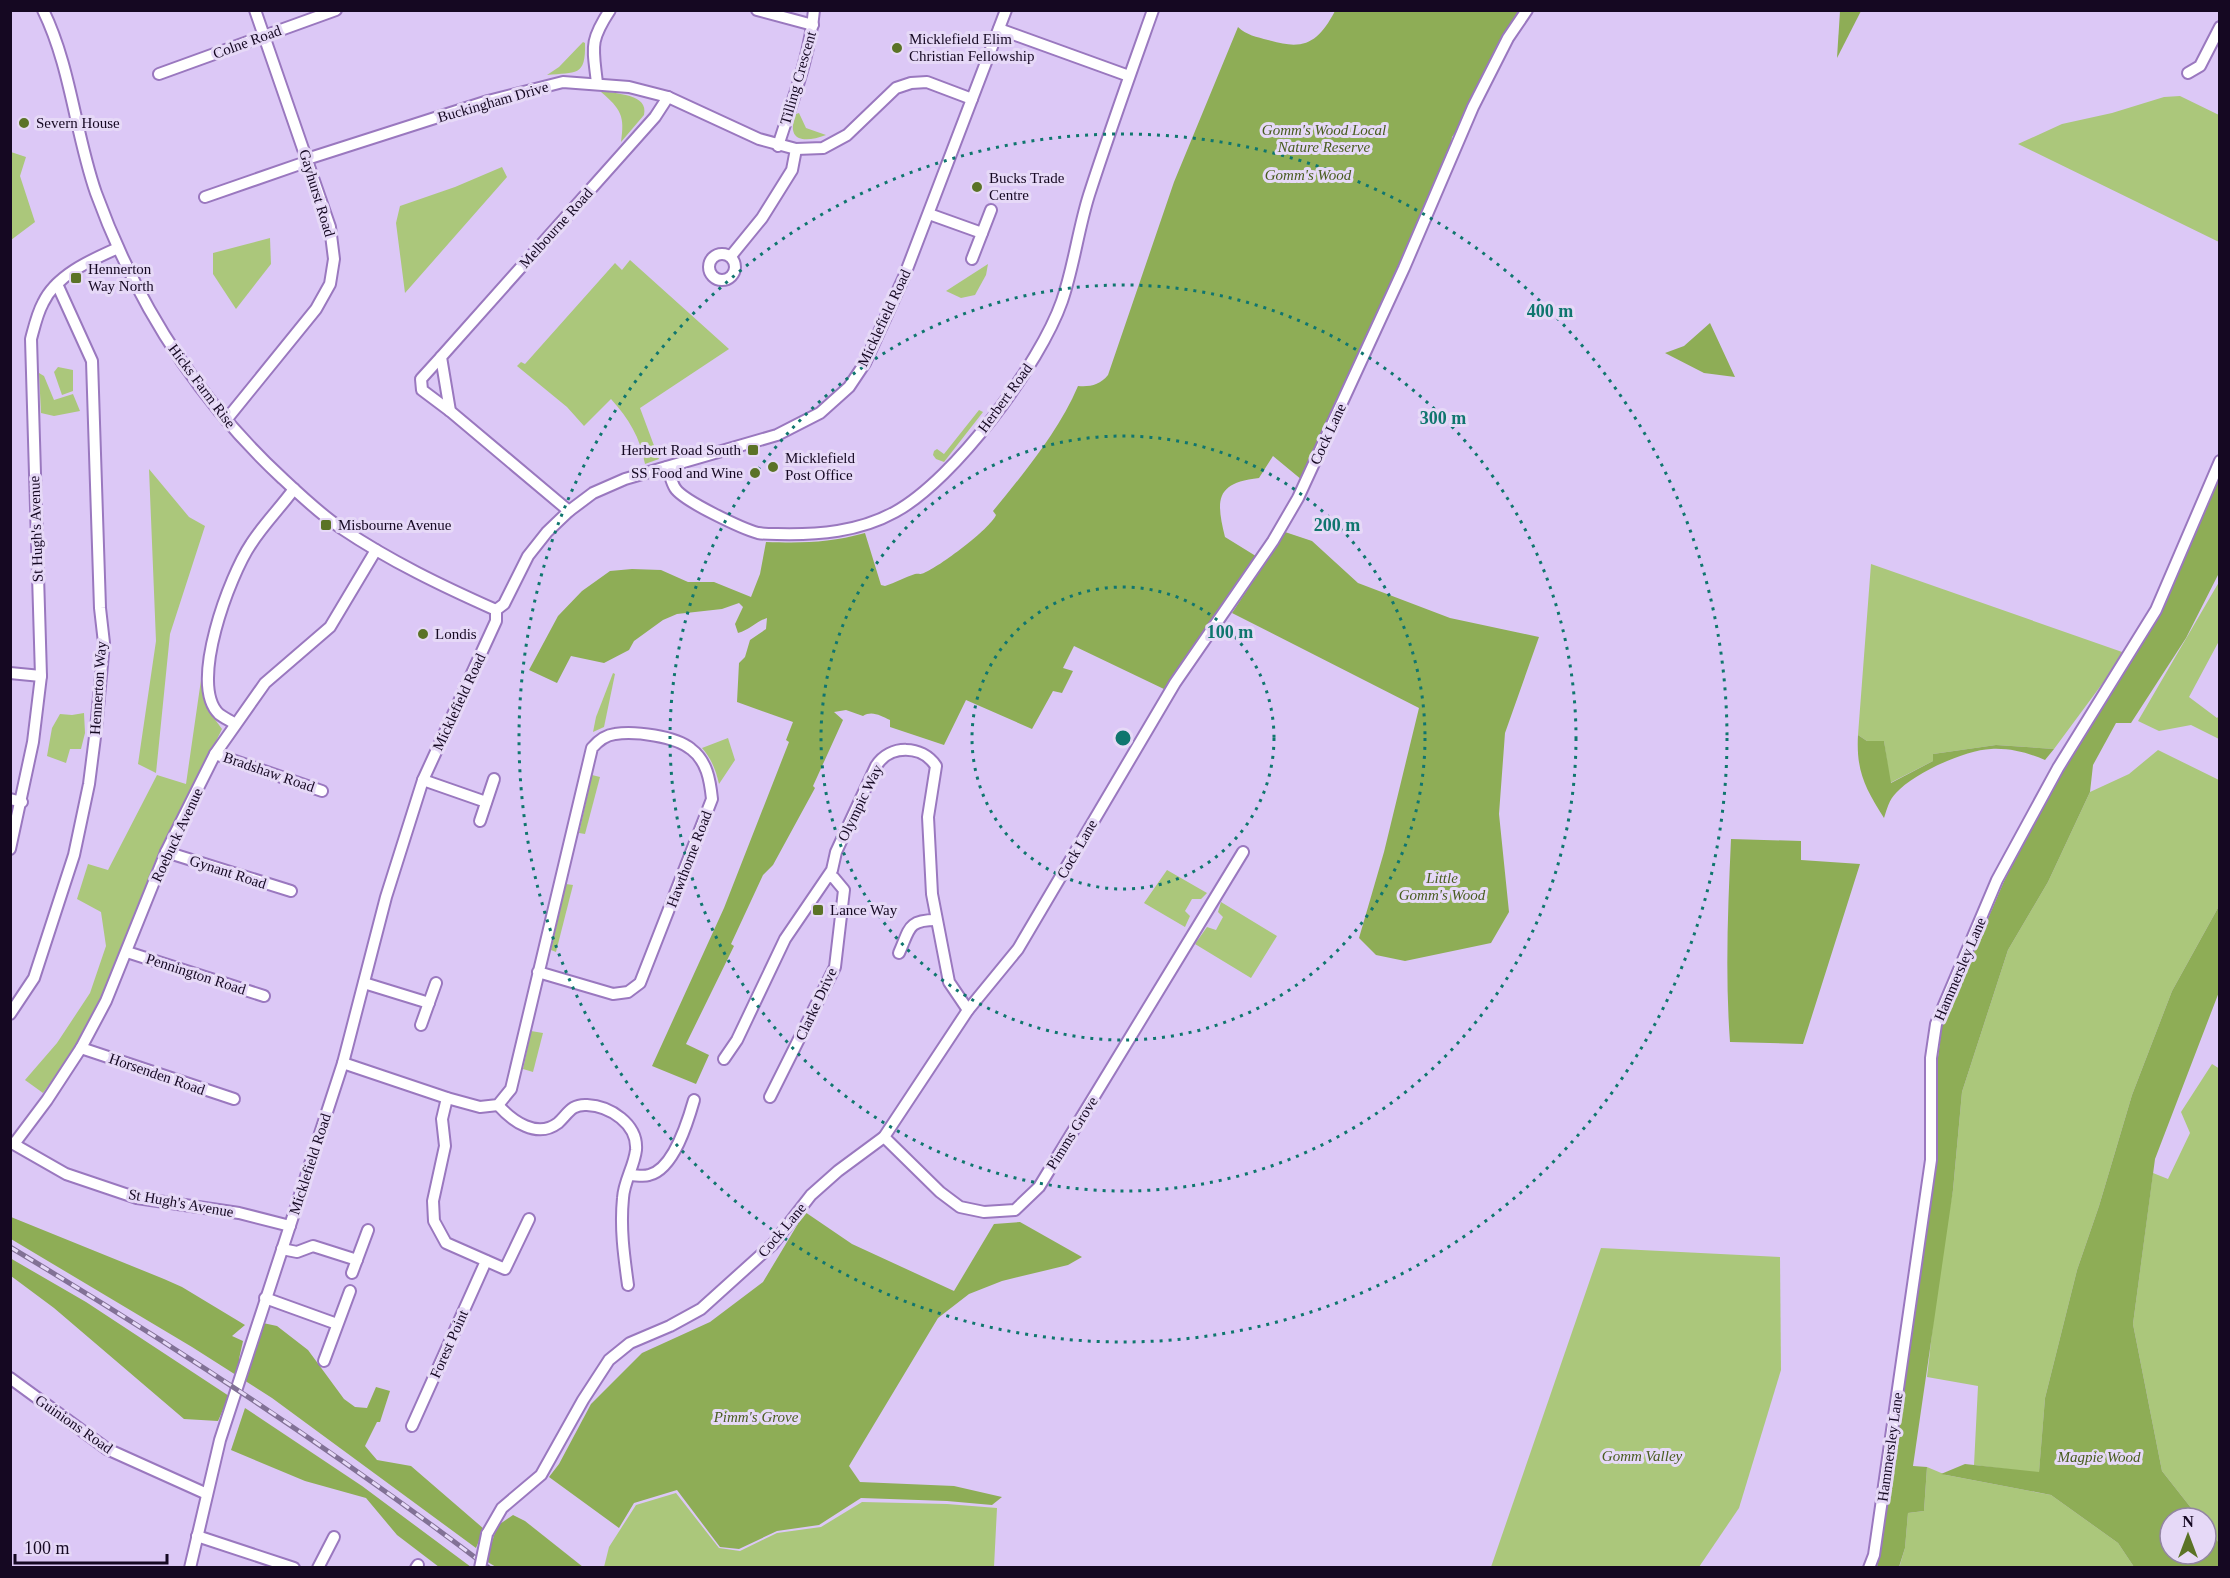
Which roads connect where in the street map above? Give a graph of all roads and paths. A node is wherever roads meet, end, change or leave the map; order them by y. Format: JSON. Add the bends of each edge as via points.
{"nodes":[{"id":1,"x":42,"y":10,"type":"edge"},
{"id":2,"x":255,"y":10,"type":"edge"},
{"id":3,"x":336,"y":10,"type":"edge"},
{"id":4,"x":610,"y":10,"type":"edge"},
{"id":5,"x":758,"y":10,"type":"edge"},
{"id":6,"x":814,"y":10,"type":"edge"},
{"id":7,"x":1006,"y":10,"type":"edge"},
{"id":8,"x":1153,"y":10,"type":"edge"},
{"id":9,"x":1527,"y":10,"type":"edge"},
{"id":10,"x":813,"y":25,"type":"junction"},
{"id":11,"x":2220,"y":27,"type":"edge"},
{"id":12,"x":999,"y":29,"type":"junction"},
{"id":13,"x":263,"y":36,"type":"junction"},
{"id":14,"x":2188,"y":73,"type":"dead end"},
{"id":15,"x":159,"y":74,"type":"dead end"},
{"id":16,"x":1129,"y":76,"type":"junction"},
{"id":17,"x":597,"y":83,"type":"junction"},
{"id":18,"x":668,"y":97,"type":"junction"},
{"id":19,"x":972,"y":99,"type":"junction"},
{"id":20,"x":778,"y":146,"type":"junction"},
{"id":21,"x":796,"y":149,"type":"junction"},
{"id":22,"x":307,"y":161,"type":"junction"},
{"id":23,"x":205,"y":197,"type":"dead end"},
{"id":24,"x":991,"y":210,"type":"dead end"},
{"id":25,"x":929,"y":214,"type":"junction"},
{"id":26,"x":982,"y":233,"type":"junction"},
{"id":27,"x":118,"y":248,"type":"junction"},
{"id":28,"x":731,"y":256,"type":"dead end"},
{"id":29,"x":972,"y":259,"type":"dead end"},
{"id":30,"x":57,"y":284,"type":"junction"},
{"id":31,"x":441,"y":357,"type":"junction"},
{"id":32,"x":450,"y":411,"type":"junction"},
{"id":33,"x":226,"y":420,"type":"junction"},
{"id":34,"x":2220,"y":460,"type":"edge"},
{"id":35,"x":667,"y":467,"type":"junction"},
{"id":36,"x":294,"y":489,"type":"junction"},
{"id":37,"x":569,"y":511,"type":"junction"},
{"id":38,"x":376,"y":550,"type":"junction"},
{"id":39,"x":496,"y":610,"type":"junction"},
{"id":40,"x":10,"y":673,"type":"edge"},
{"id":41,"x":41,"y":676,"type":"junction"},
{"id":42,"x":236,"y":724,"type":"junction"},
{"id":43,"x":215,"y":754,"type":"junction"},
{"id":44,"x":494,"y":779,"type":"dead end"},
{"id":45,"x":423,"y":780,"type":"junction"},
{"id":46,"x":322,"y":790,"type":"dead end"},
{"id":47,"x":10,"y":799,"type":"edge"},
{"id":48,"x":22,"y":802,"type":"junction"},
{"id":49,"x":486,"y":802,"type":"junction"},
{"id":50,"x":480,"y":821,"type":"dead end"},
{"id":51,"x":10,"y":849,"type":"edge"},
{"id":52,"x":166,"y":852,"type":"junction"},
{"id":53,"x":1243,"y":852,"type":"dead end"},
{"id":54,"x":829,"y":876,"type":"junction"},
{"id":55,"x":291,"y":891,"type":"dead end"},
{"id":56,"x":936,"y":920,"type":"junction"},
{"id":57,"x":127,"y":952,"type":"junction"},
{"id":58,"x":899,"y":953,"type":"dead end"},
{"id":59,"x":538,"y":972,"type":"junction"},
{"id":60,"x":364,"y":983,"type":"junction"},
{"id":61,"x":436,"y":983,"type":"dead end"},
{"id":62,"x":264,"y":996,"type":"dead end"},
{"id":63,"x":429,"y":1003,"type":"junction"},
{"id":64,"x":968,"y":1010,"type":"junction"},
{"id":65,"x":10,"y":1014,"type":"edge"},
{"id":66,"x":421,"y":1025,"type":"dead end"},
{"id":67,"x":81,"y":1048,"type":"junction"},
{"id":68,"x":724,"y":1059,"type":"dead end"},
{"id":69,"x":343,"y":1063,"type":"junction"},
{"id":70,"x":770,"y":1097,"type":"dead end"},
{"id":71,"x":447,"y":1098,"type":"junction"},
{"id":72,"x":234,"y":1100,"type":"dead end"},
{"id":73,"x":694,"y":1100,"type":"dead end"},
{"id":74,"x":498,"y":1105,"type":"junction"},
{"id":75,"x":884,"y":1137,"type":"junction"},
{"id":76,"x":12,"y":1143,"type":"edge"},
{"id":77,"x":630,"y":1175,"type":"junction"},
{"id":78,"x":529,"y":1219,"type":"dead end"},
{"id":79,"x":290,"y":1226,"type":"junction"},
{"id":80,"x":368,"y":1230,"type":"dead end"},
{"id":81,"x":282,"y":1249,"type":"junction"},
{"id":82,"x":357,"y":1260,"type":"junction"},
{"id":83,"x":486,"y":1261,"type":"junction"},
{"id":84,"x":352,"y":1273,"type":"dead end"},
{"id":85,"x":628,"y":1285,"type":"dead end"},
{"id":86,"x":350,"y":1291,"type":"dead end"},
{"id":87,"x":265,"y":1298,"type":"junction"},
{"id":88,"x":338,"y":1324,"type":"junction"},
{"id":89,"x":324,"y":1361,"type":"dead end"},
{"id":90,"x":10,"y":1378,"type":"edge"},
{"id":91,"x":412,"y":1426,"type":"dead end"},
{"id":92,"x":207,"y":1494,"type":"junction"},
{"id":93,"x":197,"y":1536,"type":"junction"},
{"id":94,"x":334,"y":1537,"type":"dead end"},
{"id":95,"x":190,"y":1568,"type":"edge"},
{"id":96,"x":294,"y":1568,"type":"edge"},
{"id":97,"x":318,"y":1568,"type":"edge"},
{"id":98,"x":480,"y":1568,"type":"edge"},
{"id":99,"x":1869,"y":1568,"type":"edge"}],
"edges":[{"from":1,"to":27,"type":"street","name":"Hicks Farm Rise","via":[[60,53],[85,155]]},
{"from":2,"to":13,"type":"street","name":"Gayhurst Road"},
{"from":3,"to":13,"type":"street","name":"Colne Road"},
{"from":4,"to":17,"type":"street","via":[[597,31],[593,47]]},
{"from":5,"to":10,"type":"street"},
{"from":6,"to":10,"type":"street","name":"Tilling Crescent"},
{"from":7,"to":12,"type":"street","name":"Micklefield Road"},
{"from":8,"to":16,"type":"street","name":"Herbert Road"},
{"from":9,"to":64,"type":"street","name":"Cock Lane","via":[[1473,107],[1298,498],[1175,684],[1018,950]]},
{"from":10,"to":20,"type":"street","name":"Tilling Crescent"},
{"from":11,"to":14,"type":"street","via":[[2200,66]]},
{"from":12,"to":16,"type":"street"},
{"from":12,"to":19,"type":"street","name":"Micklefield Road"},
{"from":13,"to":15,"type":"street","name":"Colne Road"},
{"from":13,"to":22,"type":"street","name":"Gayhurst Road"},
{"from":16,"to":35,"type":"street","name":"Herbert Road","via":[[1086,206],[1057,315],[1034,359],[988,423],[927,490],[896,512],[849,530],[767,534],[737,525],[683,495],[675,488]]},
{"from":17,"to":18,"type":"street","name":"Buckingham Drive"},
{"from":17,"to":22,"type":"street","name":"Buckingham Drive","via":[[563,82],[536,88]]},
{"from":18,"to":20,"type":"street","name":"Buckingham Drive"},
{"from":18,"to":31,"type":"street","name":"Melbourne Road","via":[[655,117]]},
{"from":19,"to":21,"type":"street","name":"Buckingham Drive","via":[[927,82],[911,83],[896,88],[847,135],[823,148]]},
{"from":19,"to":25,"type":"street","name":"Micklefield Road"},
{"from":20,"to":21,"type":"street","name":"Buckingham Drive"},
{"from":21,"to":28,"type":"street","via":[[792,170],[762,218]]},
{"from":22,"to":23,"type":"street","name":"Buckingham Drive"},
{"from":22,"to":33,"type":"street","name":"Gayhurst Road","via":[[330,227],[334,259],[330,284],[316,309]]},
{"from":24,"to":26,"type":"street"},
{"from":25,"to":26,"type":"street"},
{"from":25,"to":35,"type":"street","name":"Micklefield Road","via":[[877,338],[849,387],[820,413],[777,435]]},
{"from":26,"to":29,"type":"street"},
{"from":27,"to":30,"type":"street","name":"St Hugh's Avenue","via":[[86,263]]},
{"from":27,"to":33,"type":"street","name":"Hicks Farm Rise","via":[[162,334]]},
{"from":30,"to":41,"type":"street","name":"St Hugh's Avenue","via":[[43,302],[31,339]]},
{"from":30,"to":65,"type":"street","name":"Hennerton Way","via":[[92,361],[104,643],[89,784],[74,855],[34,978]]},
{"from":31,"to":32,"type":"street"},
{"from":31,"to":32,"type":"street","name":"Melbourne Road","via":[[421,379],[422,390]]},
{"from":32,"to":37,"type":"street","name":"Melbourne Road"},
{"from":33,"to":36,"type":"street","name":"Hicks Farm Rise"},
{"from":34,"to":99,"type":"street","name":"Hammersley Lane","via":[[2156,610],[2058,768],[1997,880],[1936,1024],[1930,1058],[1931,1160]]},
{"from":35,"to":37,"type":"street","name":"Micklefield Road","via":[[614,484]]},
{"from":36,"to":38,"type":"street","name":"Hicks Farm Rise","via":[[338,526]]},
{"from":36,"to":42,"type":"street","via":[[250,544],[224,598],[209,656],[209,693],[218,714]]},
{"from":37,"to":39,"type":"street","name":"Micklefield Road","via":[[528,556],[504,604]]},
{"from":38,"to":39,"type":"street","name":"Hicks Farm Rise","via":[[417,574]]},
{"from":38,"to":42,"type":"street","name":"Roebuck Avenue","via":[[330,627],[265,683]]},
{"from":39,"to":45,"type":"street","name":"Micklefield Road","via":[[496,621]]},
{"from":40,"to":41,"type":"street"},
{"from":41,"to":48,"type":"street","name":"St Hugh's Avenue"},
{"from":42,"to":43,"type":"street","name":"Roebuck Avenue"},
{"from":43,"to":46,"type":"street","name":"Bradshaw Road"},
{"from":43,"to":52,"type":"street","name":"Roebuck Avenue"},
{"from":44,"to":49,"type":"street"},
{"from":45,"to":49,"type":"street"},
{"from":45,"to":60,"type":"street","name":"Micklefield Road"},
{"from":47,"to":48,"type":"street"},
{"from":48,"to":51,"type":"street","name":"St Hugh's Avenue"},
{"from":49,"to":50,"type":"street"},
{"from":52,"to":55,"type":"street","name":"Gynant Road"},
{"from":52,"to":57,"type":"street","name":"Roebuck Avenue"},
{"from":53,"to":75,"type":"street","name":"Pimms Grove","via":[[1040,1187],[1015,1210],[984,1212],[960,1207]]},
{"from":54,"to":56,"type":"street","name":"Olympic Way","via":[[836,852],[878,763],[898,751],[920,752],[936,766],[928,817]]},
{"from":54,"to":68,"type":"street","name":"Olympic Way","via":[[785,939]]},
{"from":54,"to":70,"type":"street","name":"Clarke Drive","via":[[844,891],[835,967]]},
{"from":56,"to":58,"type":"street","via":[[918,920],[911,926]]},
{"from":56,"to":64,"type":"street","name":"Olympic Way","via":[[949,982]]},
{"from":57,"to":62,"type":"street","name":"Pennington Road"},
{"from":57,"to":67,"type":"street","name":"Roebuck Avenue"},
{"from":59,"to":59,"type":"street","name":"Hawthorne Road","via":[[613,994],[628,992],[640,983],[712,799],[707,771],[691,748],[675,740],[632,734],[608,736],[592,748]]},
{"from":59,"to":74,"type":"street","name":"Hawthorne Road","via":[[511,1089]]},
{"from":60,"to":63,"type":"street"},
{"from":60,"to":69,"type":"street","name":"Micklefield Road"},
{"from":61,"to":63,"type":"street"},
{"from":63,"to":66,"type":"street"},
{"from":64,"to":75,"type":"street","name":"Cock Lane"},
{"from":67,"to":72,"type":"street","name":"Horsenden Road"},
{"from":67,"to":76,"type":"street","name":"Roebuck Avenue","via":[[47,1101]]},
{"from":69,"to":71,"type":"street"},
{"from":69,"to":79,"type":"street","name":"Micklefield Road"},
{"from":71,"to":74,"type":"street","via":[[480,1107]]},
{"from":71,"to":83,"type":"street","via":[[442,1119],[445,1146],[433,1202],[434,1221],[446,1243]]},
{"from":73,"to":77,"type":"street","via":[[683,1133],[667,1161],[651,1174]]},
{"from":74,"to":77,"type":"street","via":[[510,1119],[543,1129],[556,1124],[579,1105],[610,1111],[627,1124],[635,1140]]},
{"from":75,"to":98,"type":"street","name":"Cock Lane","bridge":true,"via":[[823,1184],[773,1244],[701,1309],[630,1343],[609,1360],[541,1475],[502,1508],[487,1534]]},
{"from":76,"to":79,"type":"street","name":"St Hugh's Avenue","via":[[66,1174],[137,1198],[239,1213]]},
{"from":77,"to":85,"type":"street","via":[[622,1203],[622,1245]]},
{"from":78,"to":83,"type":"street","via":[[505,1269]]},
{"from":79,"to":81,"type":"street","name":"Micklefield Road"},
{"from":80,"to":82,"type":"street"},
{"from":81,"to":82,"type":"street","via":[[297,1252],[313,1246]]},
{"from":81,"to":87,"type":"street","name":"Micklefield Road"},
{"from":82,"to":84,"type":"street"},
{"from":83,"to":91,"type":"street","name":"Forest Point"},
{"from":86,"to":88,"type":"street"},
{"from":87,"to":88,"type":"street"},
{"from":87,"to":92,"type":"street","name":"Micklefield Road"},
{"from":88,"to":89,"type":"street"},
{"from":90,"to":92,"type":"street","name":"Guinions Road","via":[[107,1449]]},
{"from":92,"to":93,"type":"street","name":"Micklefield Road"},
{"from":93,"to":95,"type":"street","name":"Micklefield Road"},
{"from":93,"to":96,"type":"street"},
{"from":94,"to":97,"type":"street"}]}
